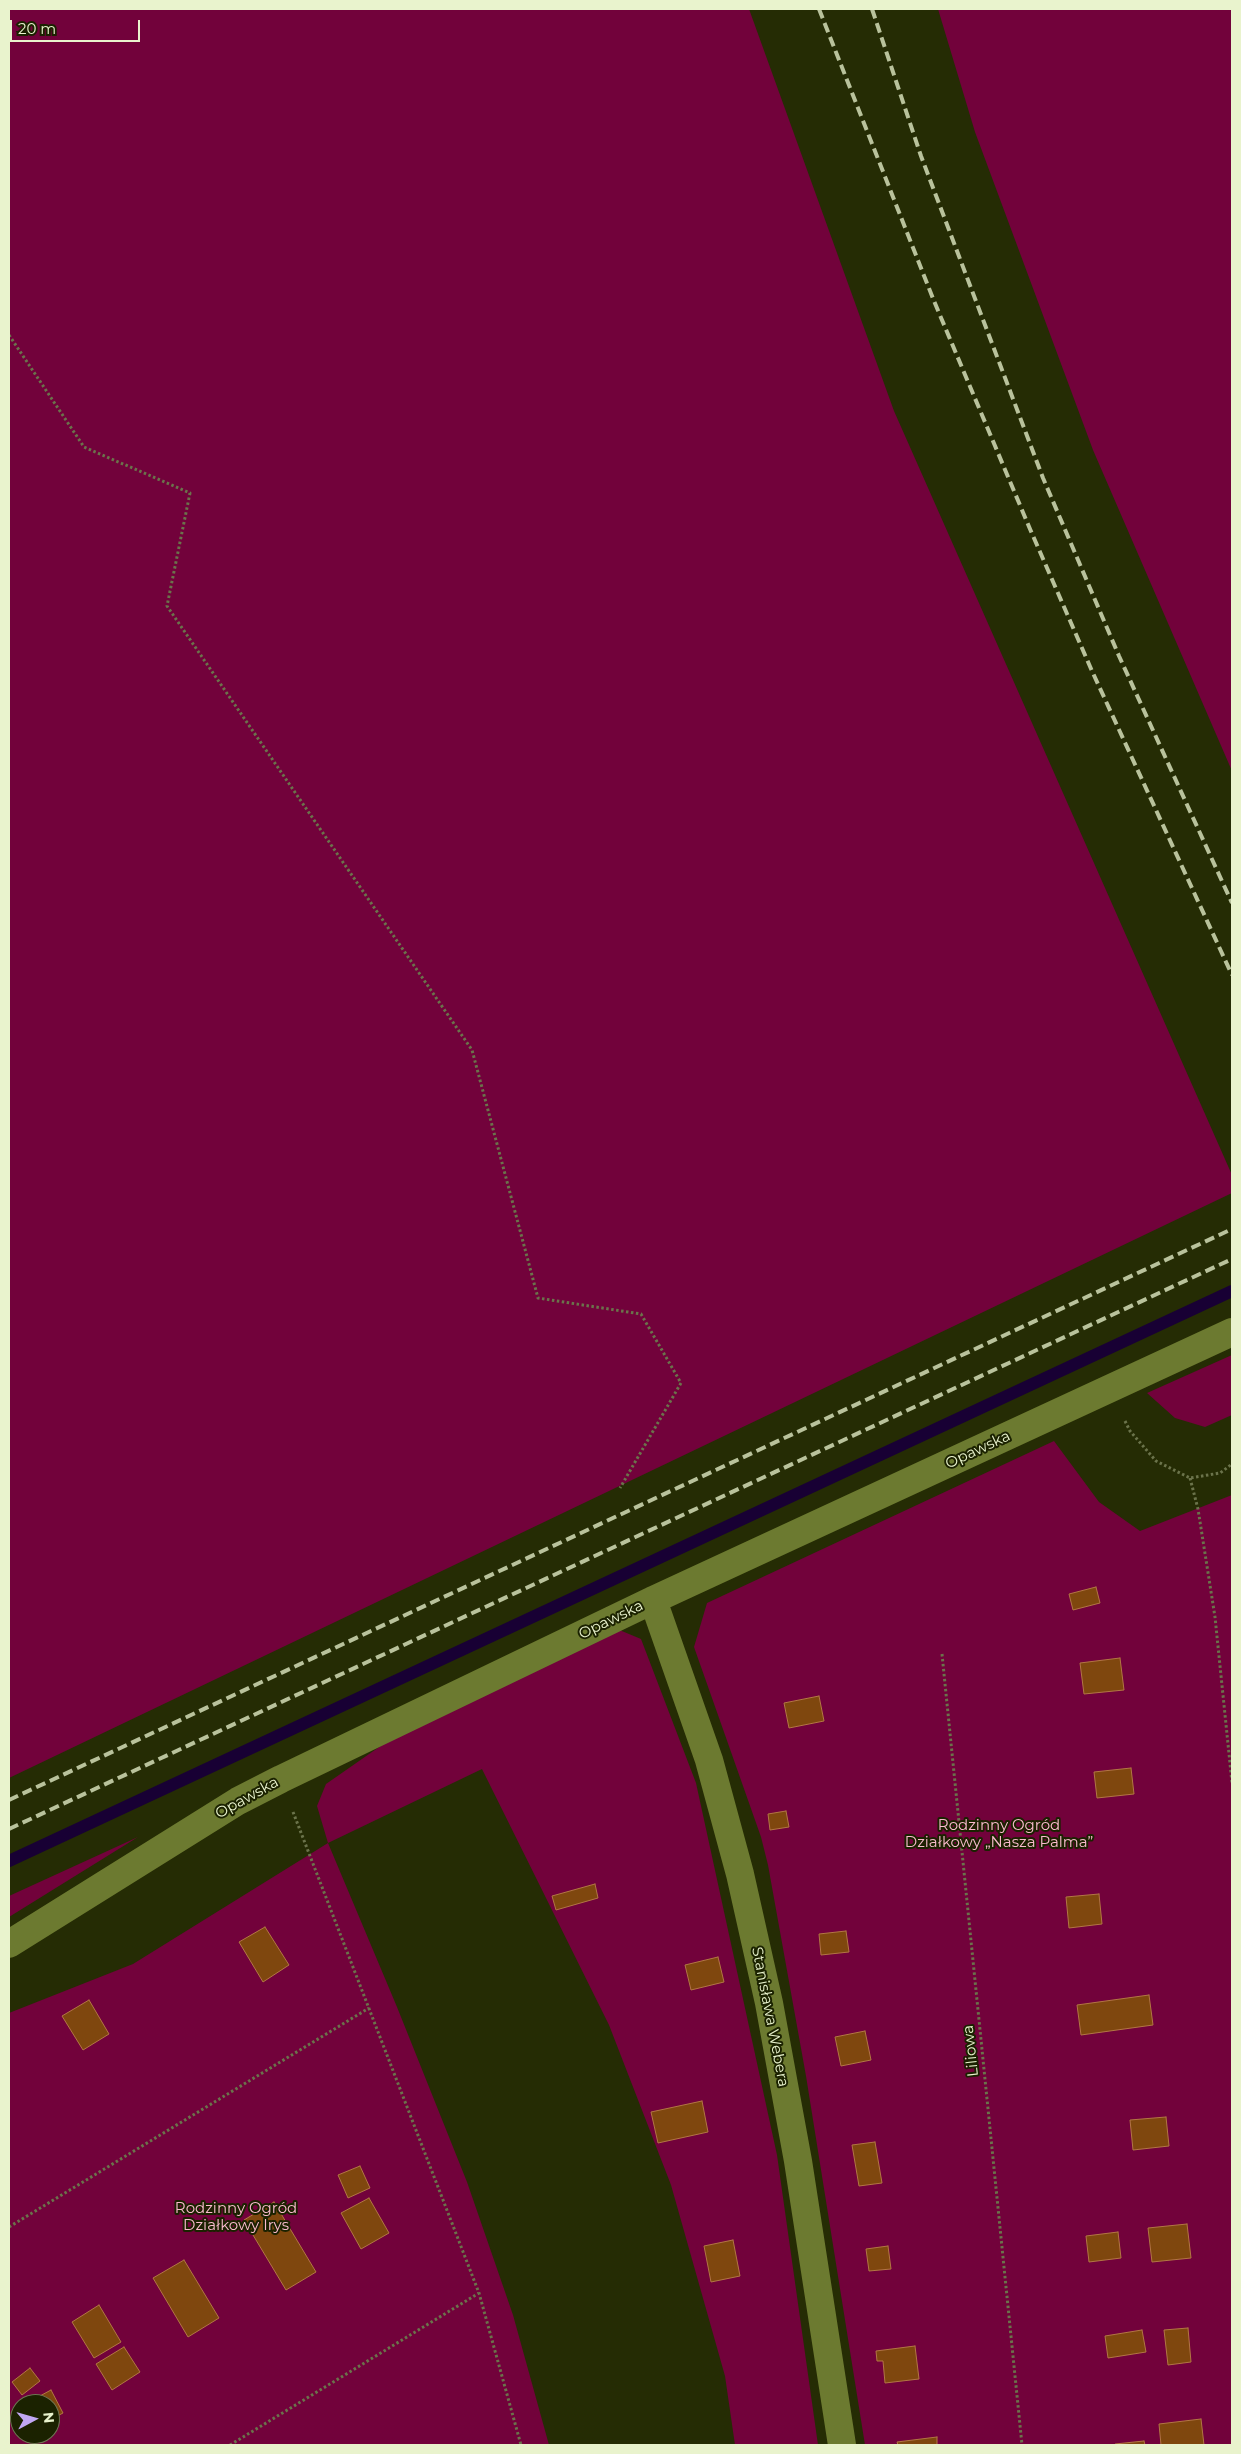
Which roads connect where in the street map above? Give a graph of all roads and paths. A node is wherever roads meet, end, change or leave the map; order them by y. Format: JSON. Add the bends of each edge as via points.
{"nodes":[{"id":1,"x":9,"y":334,"type":"edge"},
{"id":2,"x":1232,"y":1332,"type":"edge"},
{"id":3,"x":1107,"y":1390,"type":"junction"},
{"id":4,"x":1232,"y":1464,"type":"edge"},
{"id":5,"x":1190,"y":1478,"type":"junction"},
{"id":6,"x":620,"y":1488,"type":"dead end"},
{"id":7,"x":652,"y":1600,"type":"junction"},
{"id":8,"x":942,"y":1654,"type":"dead end"},
{"id":9,"x":280,"y":1779,"type":"junction"},
{"id":10,"x":1232,"y":1783,"type":"edge"},
{"id":11,"x":9,"y":1944,"type":"edge"},
{"id":12,"x":369,"y":2008,"type":"junction"},
{"id":13,"x":9,"y":2227,"type":"edge"},
{"id":14,"x":478,"y":2293,"type":"junction"},
{"id":15,"x":230,"y":2445,"type":"edge"},
{"id":16,"x":521,"y":2445,"type":"edge"},
{"id":17,"x":842,"y":2445,"type":"edge"},
{"id":18,"x":1022,"y":2445,"type":"edge"}],
"edges":[{"from":1,"to":6,"type":"path","via":[[84,447],[190,493],[167,606],[472,1050],[538,1298],[641,1314],[681,1383]]},
{"from":2,"to":3,"type":"street","name":"Opawska"},
{"from":3,"to":5,"type":"path","via":[[1130,1431],[1156,1461]]},
{"from":3,"to":7,"type":"street","name":"Opawska"},
{"from":4,"to":5,"type":"path","via":[[1220,1473]]},
{"from":5,"to":10,"type":"path","via":[[1215,1617]]},
{"from":7,"to":9,"type":"street","name":"Opawska"},
{"from":7,"to":17,"type":"street","name":"Stanisława Webera","via":[[709,1760],[740,1874],[769,2002],[798,2161]]},
{"from":8,"to":18,"type":"path","name":"Liliowa"},
{"from":9,"to":11,"type":"street","name":"Opawska","via":[[238,1801]]},
{"from":9,"to":12,"type":"path"},
{"from":12,"to":13,"type":"path"},
{"from":12,"to":14,"type":"path"},
{"from":14,"to":15,"type":"path"},
{"from":14,"to":16,"type":"path"}]}
